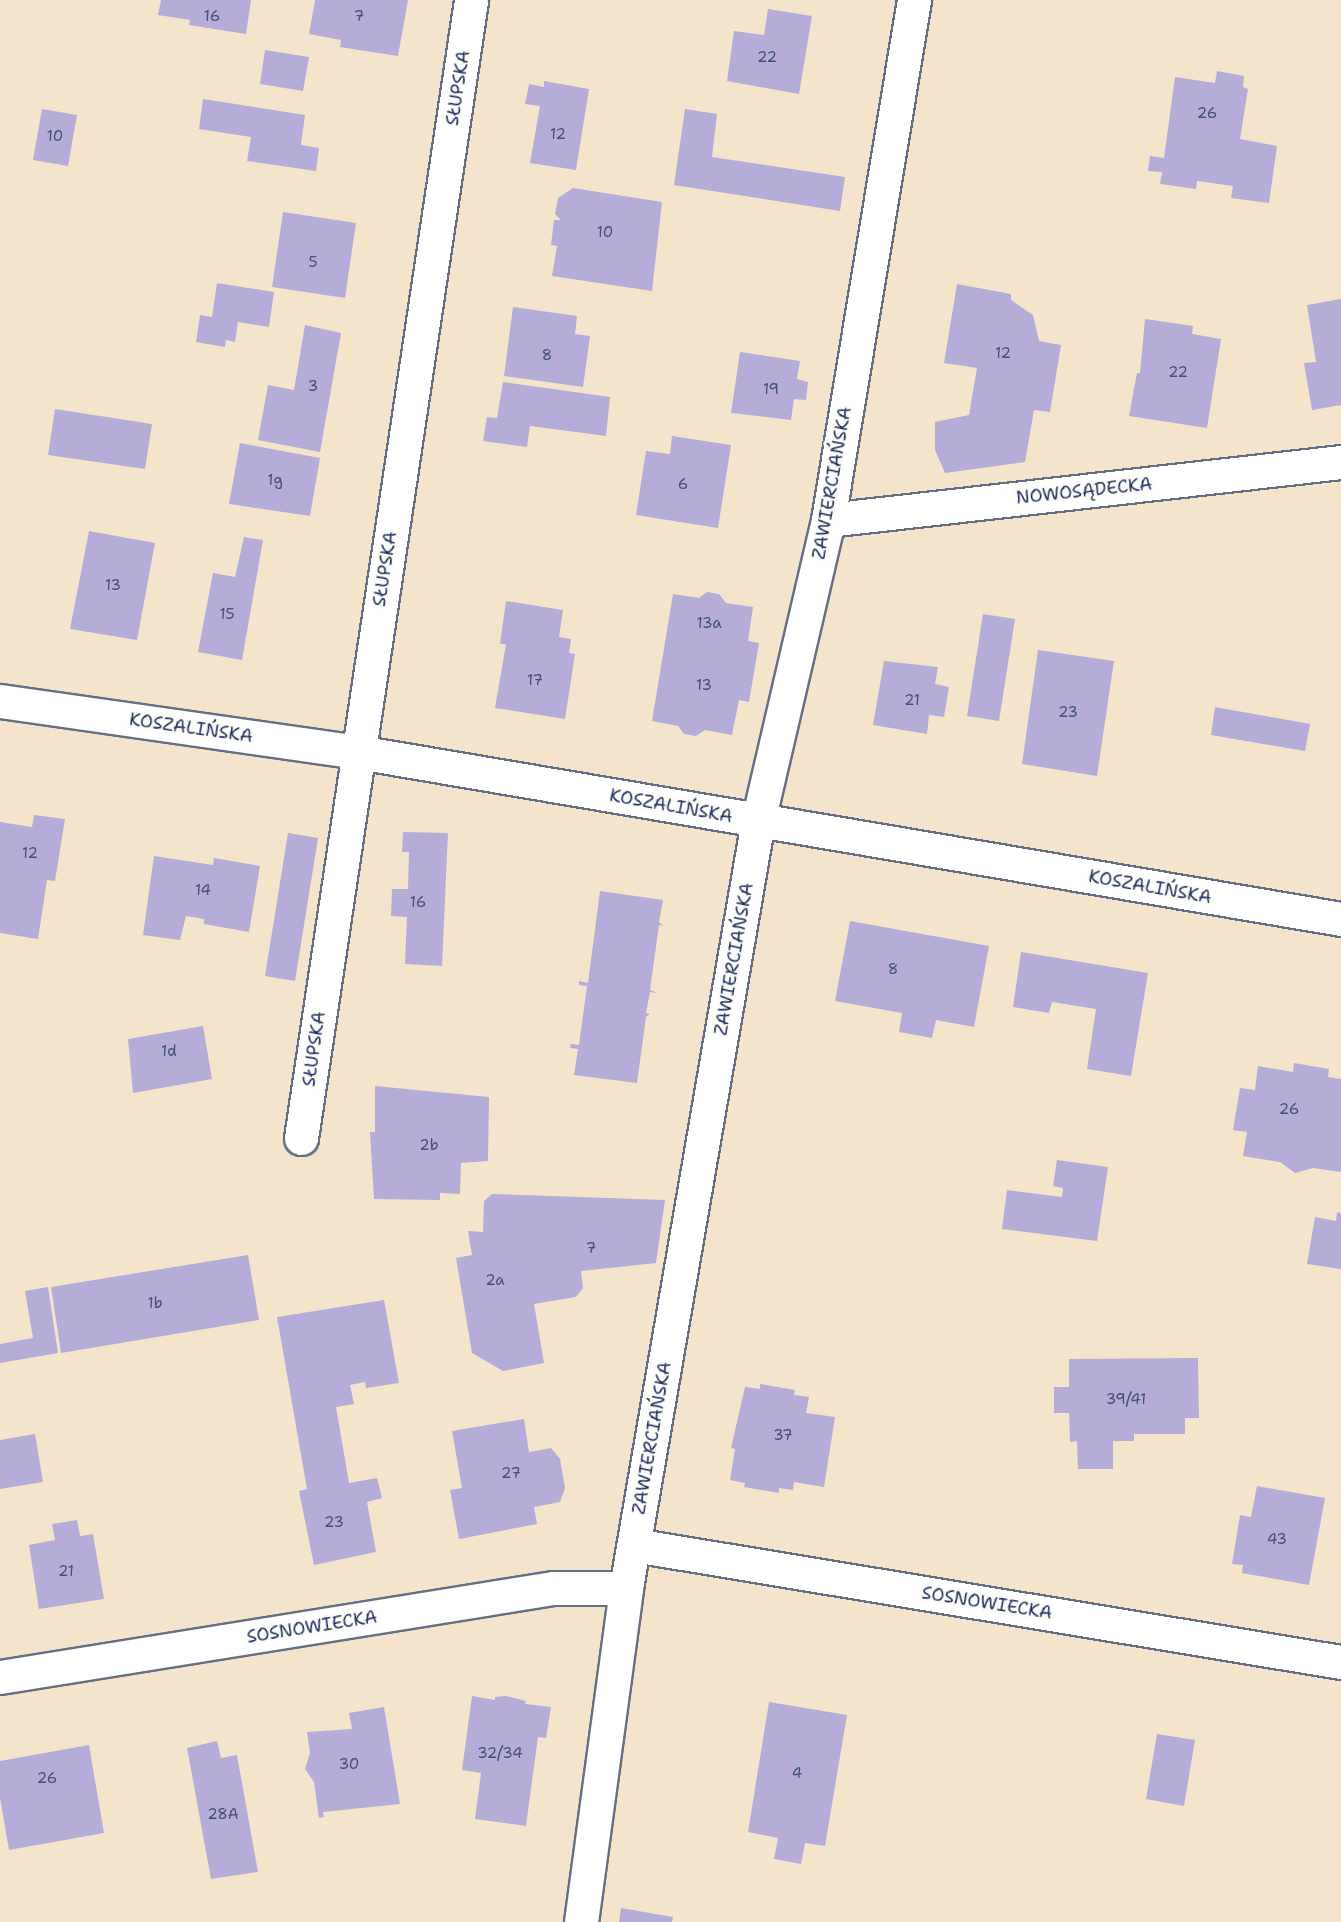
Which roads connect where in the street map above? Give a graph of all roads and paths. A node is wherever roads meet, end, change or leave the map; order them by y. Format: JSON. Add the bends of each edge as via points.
{"nodes":[{"id":1,"x":471,"y":0,"type":"edge"},
{"id":2,"x":914,"y":0,"type":"edge"},
{"id":3,"x":1341,"y":462,"type":"edge"},
{"id":4,"x":828,"y":520,"type":"junction"},
{"id":5,"x":0,"y":701,"type":"edge"},
{"id":6,"x":357,"y":752,"type":"junction"},
{"id":7,"x":758,"y":821,"type":"junction"},
{"id":8,"x":1341,"y":919,"type":"edge"},
{"id":9,"x":301,"y":1138,"type":"dead end"},
{"id":10,"x":634,"y":1545,"type":"junction"},
{"id":11,"x":626,"y":1588,"type":"junction"},
{"id":12,"x":1341,"y":1662,"type":"edge"},
{"id":13,"x":0,"y":1677,"type":"edge"},
{"id":14,"x":581,"y":1922,"type":"edge"}],
"edges":[{"from":1,"to":6,"type":"street","name":"SŁUPSKA"},
{"from":2,"to":4,"type":"street","name":"ZAWIERCIAŃSKA"},
{"from":3,"to":4,"type":"street","name":"NOWOSĄDECKA"},
{"from":4,"to":7,"type":"street","name":"ZAWIERCIAŃSKA"},
{"from":5,"to":6,"type":"street","name":"KOSZALIŃSKA"},
{"from":6,"to":7,"type":"street","name":"KOSZALIŃSKA"},
{"from":6,"to":9,"type":"street","name":"SŁUPSKA"},
{"from":7,"to":8,"type":"street","name":"KOSZALIŃSKA"},
{"from":7,"to":10,"type":"street","name":"ZAWIERCIAŃSKA"},
{"from":10,"to":11,"type":"street","name":"ZAWIERCIAŃSKA"},
{"from":10,"to":12,"type":"street","name":"SOSNOWIECKA"},
{"from":11,"to":13,"type":"street","name":"SOSNOWIECKA","via":[[553,1588]]},
{"from":11,"to":14,"type":"street","name":"ZAWIERCIAŃSKA"}]}
